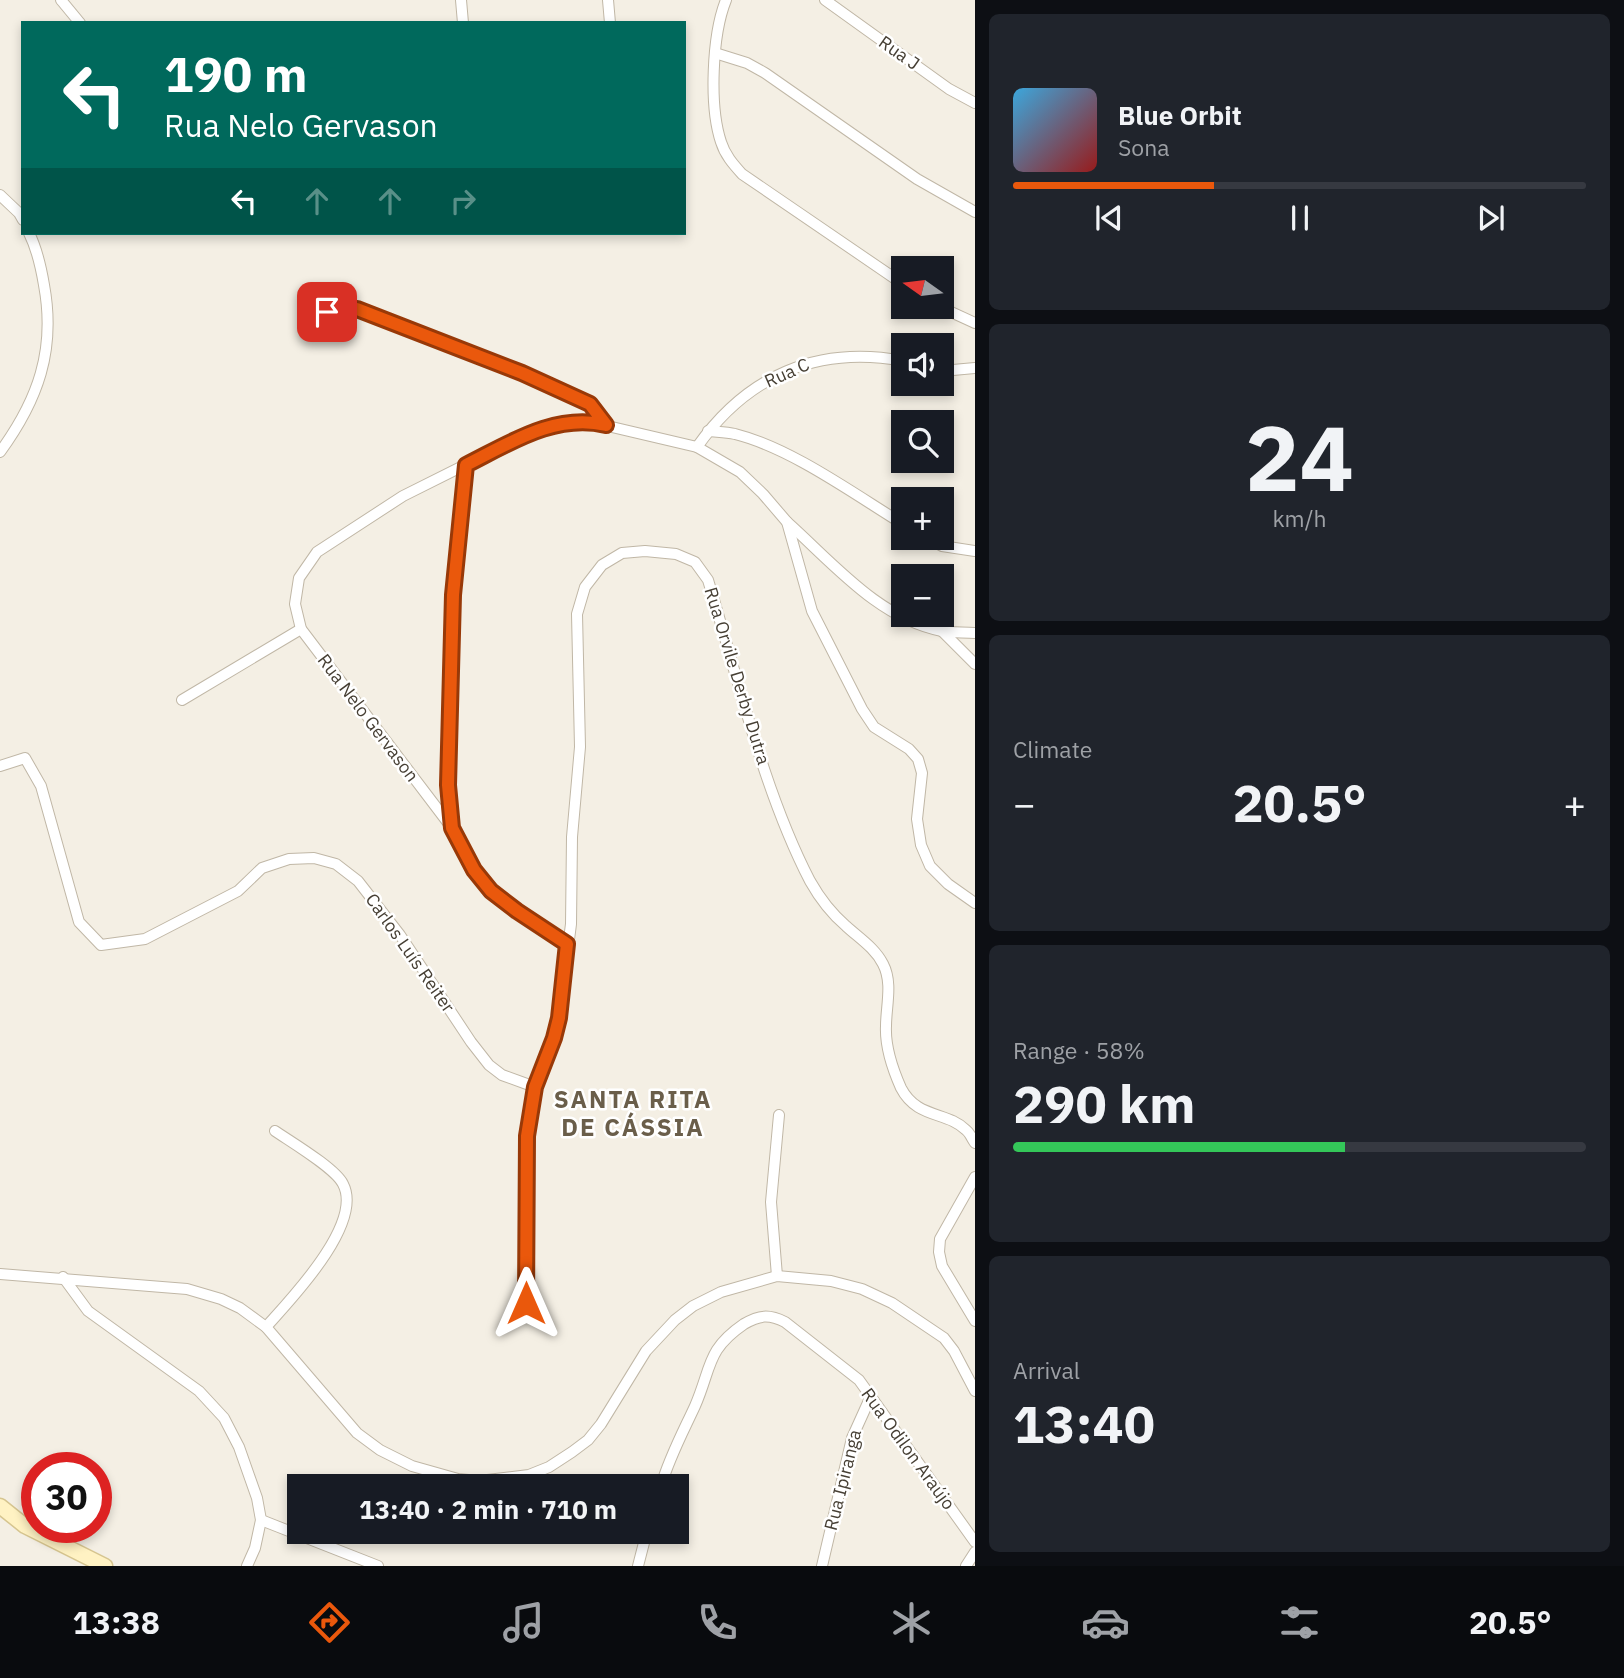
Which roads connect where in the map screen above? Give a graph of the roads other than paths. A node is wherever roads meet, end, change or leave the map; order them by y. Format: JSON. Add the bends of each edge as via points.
{"nodes":[{"id":1,"x":61,"y":0,"type":"edge"},
{"id":2,"x":461,"y":0,"type":"edge"},
{"id":3,"x":608,"y":0,"type":"edge"},
{"id":4,"x":726,"y":0,"type":"edge"},
{"id":5,"x":825,"y":0,"type":"edge"},
{"id":6,"x":78,"y":21,"type":"edge"},
{"id":7,"x":463,"y":21,"type":"edge"},
{"id":8,"x":610,"y":21,"type":"edge"},
{"id":9,"x":715,"y":53,"type":"junction"},
{"id":10,"x":975,"y":103,"type":"edge"},
{"id":11,"x":0,"y":195,"type":"edge"},
{"id":12,"x":975,"y":212,"type":"edge"},
{"id":13,"x":21,"y":216,"type":"edge"},
{"id":14,"x":30,"y":235,"type":"edge"},
{"id":15,"x":891,"y":276,"type":"edge"},
{"id":16,"x":327,"y":312,"type":"dead end"},
{"id":17,"x":954,"y":313,"type":"edge"},
{"id":18,"x":975,"y":323,"type":"edge"},
{"id":19,"x":891,"y":360,"type":"edge"},
{"id":20,"x":975,"y":368,"type":"edge"},
{"id":21,"x":954,"y":370,"type":"edge"},
{"id":22,"x":606,"y":425,"type":"junction"},
{"id":23,"x":708,"y":431,"type":"junction"},
{"id":24,"x":696,"y":447,"type":"junction"},
{"id":25,"x":0,"y":453,"type":"edge"},
{"id":26,"x":466,"y":465,"type":"junction"},
{"id":27,"x":891,"y":517,"type":"edge"},
{"id":28,"x":787,"y":522,"type":"junction"},
{"id":29,"x":954,"y":547,"type":"edge"},
{"id":30,"x":975,"y":551,"type":"edge"},
{"id":31,"x":301,"y":629,"type":"junction"},
{"id":32,"x":942,"y":631,"type":"junction"},
{"id":33,"x":975,"y":633,"type":"edge"},
{"id":34,"x":975,"y":664,"type":"edge"},
{"id":35,"x":182,"y":700,"type":"dead end"},
{"id":36,"x":0,"y":765,"type":"edge"},
{"id":37,"x":452,"y":828,"type":"junction"},
{"id":38,"x":975,"y":903,"type":"edge"},
{"id":39,"x":567,"y":944,"type":"junction"},
{"id":40,"x":535,"y":1087,"type":"junction"},
{"id":41,"x":779,"y":1115,"type":"dead end"},
{"id":42,"x":275,"y":1131,"type":"dead end"},
{"id":43,"x":975,"y":1143,"type":"edge"},
{"id":44,"x":974,"y":1181,"type":"edge"},
{"id":45,"x":0,"y":1274,"type":"edge"},
{"id":46,"x":777,"y":1276,"type":"junction"},
{"id":47,"x":64,"y":1277,"type":"junction"},
{"id":48,"x":955,"y":1290,"type":"junction"},
{"id":49,"x":526,"y":1303,"type":"dead end"},
{"id":50,"x":975,"y":1306,"type":"edge"},
{"id":51,"x":975,"y":1321,"type":"edge"},
{"id":52,"x":266,"y":1327,"type":"junction"},
{"id":53,"x":975,"y":1391,"type":"edge"},
{"id":54,"x":870,"y":1396,"type":"junction"},
{"id":55,"x":664,"y":1474,"type":"edge"},
{"id":56,"x":0,"y":1506,"type":"edge"},
{"id":57,"x":261,"y":1520,"type":"junction"},
{"id":58,"x":975,"y":1542,"type":"edge"},
{"id":59,"x":644,"y":1544,"type":"edge"},
{"id":60,"x":975,"y":1552,"type":"edge"},
{"id":61,"x":106,"y":1566,"type":"edge"},
{"id":62,"x":247,"y":1566,"type":"edge"},
{"id":63,"x":378,"y":1566,"type":"edge"},
{"id":64,"x":638,"y":1566,"type":"edge"},
{"id":65,"x":822,"y":1566,"type":"edge"},
{"id":66,"x":966,"y":1566,"type":"edge"}],
"edges":[{"from":1,"to":6,"type":"street"},
{"from":2,"to":7,"type":"street"},
{"from":3,"to":8,"type":"street"},
{"from":4,"to":9,"type":"street"},
{"from":5,"to":10,"type":"street","name":"Rua J"},
{"from":9,"to":12,"type":"street","via":[[765,73],[918,179]]},
{"from":9,"to":15,"type":"street","via":[[716,121],[729,159],[741,174]]},
{"from":11,"to":13,"type":"street"},
{"from":14,"to":25,"type":"street","via":[[46,297],[47,354],[31,400]]},
{"from":16,"to":22,"type":"street","via":[[357,309],[522,373],[590,404]]},
{"from":17,"to":18,"type":"street"},
{"from":19,"to":23,"type":"street","name":"Rua C","via":[[815,360],[756,387]]},
{"from":20,"to":21,"type":"street"},
{"from":22,"to":24,"type":"street"},
{"from":22,"to":26,"type":"street","via":[[582,420],[552,425]]},
{"from":23,"to":24,"type":"street","name":"Rua C"},
{"from":23,"to":27,"type":"street","via":[[767,446]]},
{"from":24,"to":28,"type":"street","via":[[740,472]]},
{"from":26,"to":31,"type":"street","name":"Rua Nelo Gervason","via":[[403,496],[317,552],[299,578],[295,604]]},
{"from":26,"to":37,"type":"street","via":[[453,595],[448,785]]},
{"from":28,"to":32,"type":"street","via":[[883,606]]},
{"from":28,"to":38,"type":"street","via":[[812,611],[862,709],[874,727],[918,759],[922,773],[917,819],[920,845],[930,866]]},
{"from":29,"to":30,"type":"street"},
{"from":31,"to":35,"type":"street"},
{"from":31,"to":37,"type":"street","name":"Rua Nelo Gervason"},
{"from":32,"to":33,"type":"street"},
{"from":32,"to":34,"type":"street"},
{"from":36,"to":40,"type":"street","name":"Carlos Luís Reiter","via":[[25,758],[41,786],[79,922],[100,945],[145,939],[238,891],[262,868],[289,859],[314,858],[336,864],[358,881],[384,913],[489,1065]]},
{"from":37,"to":39,"type":"street","name":"Rua Nelo Gervason","via":[[491,891]]},
{"from":39,"to":40,"type":"street","name":"Rua Orvile Derby Dutra","via":[[554,1038]]},
{"from":39,"to":43,"type":"street","name":"Rua Orvile Derby Dutra","via":[[580,747],[577,614],[584,587],[601,565],[622,553],[676,554],[695,562],[708,580],[771,786],[811,883],[884,965],[889,986],[888,1049],[902,1089],[914,1104],[967,1130]]},
{"from":40,"to":49,"type":"street","name":"Rua Orvile Derby Dutra","via":[[527,1136]]},
{"from":41,"to":46,"type":"street","via":[[771,1202]]},
{"from":42,"to":52,"type":"street","via":[[334,1173],[344,1184],[346,1197],[330,1249]]},
{"from":44,"to":48,"type":"street","via":[[940,1239],[942,1266]]},
{"from":45,"to":47,"type":"street"},
{"from":46,"to":52,"type":"street","via":[[721,1292],[675,1320],[646,1352],[601,1424],[572,1452],[529,1475],[479,1481],[412,1465],[380,1450],[334,1409]]},
{"from":46,"to":53,"type":"street","via":[[831,1281],[892,1303],[944,1338]]},
{"from":47,"to":52,"type":"street","via":[[187,1289],[230,1303]]},
{"from":47,"to":57,"type":"street","via":[[88,1311],[199,1391],[224,1418],[239,1447]]},
{"from":48,"to":50,"type":"street"},
{"from":48,"to":51,"type":"street"},
{"from":54,"to":55,"type":"street","name":"Rua Odilon Araújo","via":[[859,1380],[785,1322],[773,1316],[751,1320],[726,1336],[717,1348]]},
{"from":54,"to":58,"type":"street","name":"Rua Odilon Araújo"},
{"from":54,"to":65,"type":"street","name":"Rua Ipiranga","via":[[852,1438]]},
{"from":56,"to":61,"type":"main road","via":[[25,1526]]},
{"from":57,"to":62,"type":"street"},
{"from":57,"to":63,"type":"street"},
{"from":59,"to":64,"type":"street"},
{"from":60,"to":66,"type":"street"}]}
